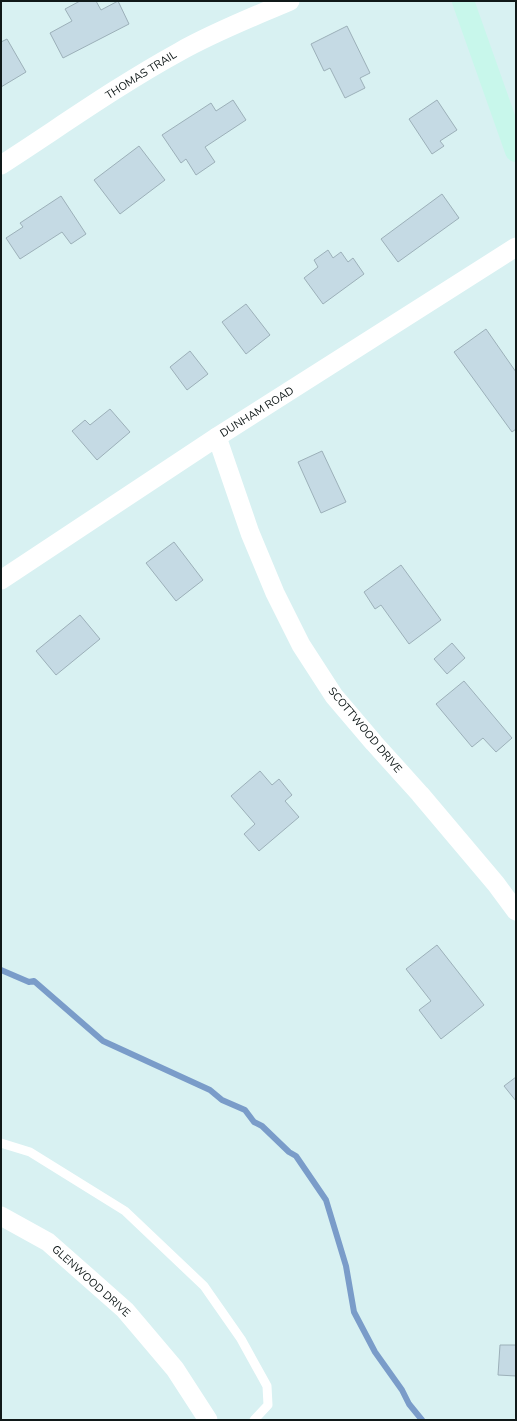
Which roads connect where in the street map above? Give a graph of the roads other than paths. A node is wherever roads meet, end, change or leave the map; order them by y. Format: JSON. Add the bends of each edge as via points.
{"nodes":[{"id":1,"x":290,"y":1,"type":"edge"},
{"id":2,"x":463,"y":1,"type":"edge"},
{"id":3,"x":516,"y":151,"type":"edge"},
{"id":4,"x":1,"y":165,"type":"edge"},
{"id":5,"x":516,"y":247,"type":"edge"},
{"id":6,"x":217,"y":437,"type":"junction"},
{"id":7,"x":3,"y":578,"type":"edge"},
{"id":8,"x":516,"y":912,"type":"edge"},
{"id":9,"x":1,"y":1143,"type":"edge"},
{"id":10,"x":1,"y":1216,"type":"edge"},
{"id":11,"x":208,"y":1420,"type":"edge"},
{"id":12,"x":254,"y":1420,"type":"edge"}],
"edges":[{"from":1,"to":4,"type":"street","name":"THOMAS TRAIL","via":[[179,51]]},
{"from":2,"to":3,"type":"main road"},
{"from":5,"to":6,"type":"street","name":"DUNHAM ROAD"},
{"from":6,"to":7,"type":"street","name":"DUNHAM ROAD"},
{"from":6,"to":8,"type":"street","name":"SCOTTWOOD DRIVE","via":[[250,533],[275,593],[301,645],[334,696],[496,884]]},
{"from":9,"to":12,"type":"lane","via":[[30,1152],[125,1211],[204,1286],[241,1339],[267,1386],[268,1405]]},
{"from":10,"to":11,"type":"street","name":"GLENWOOD DRIVE","via":[[48,1242],[125,1310],[175,1369]]}]}
